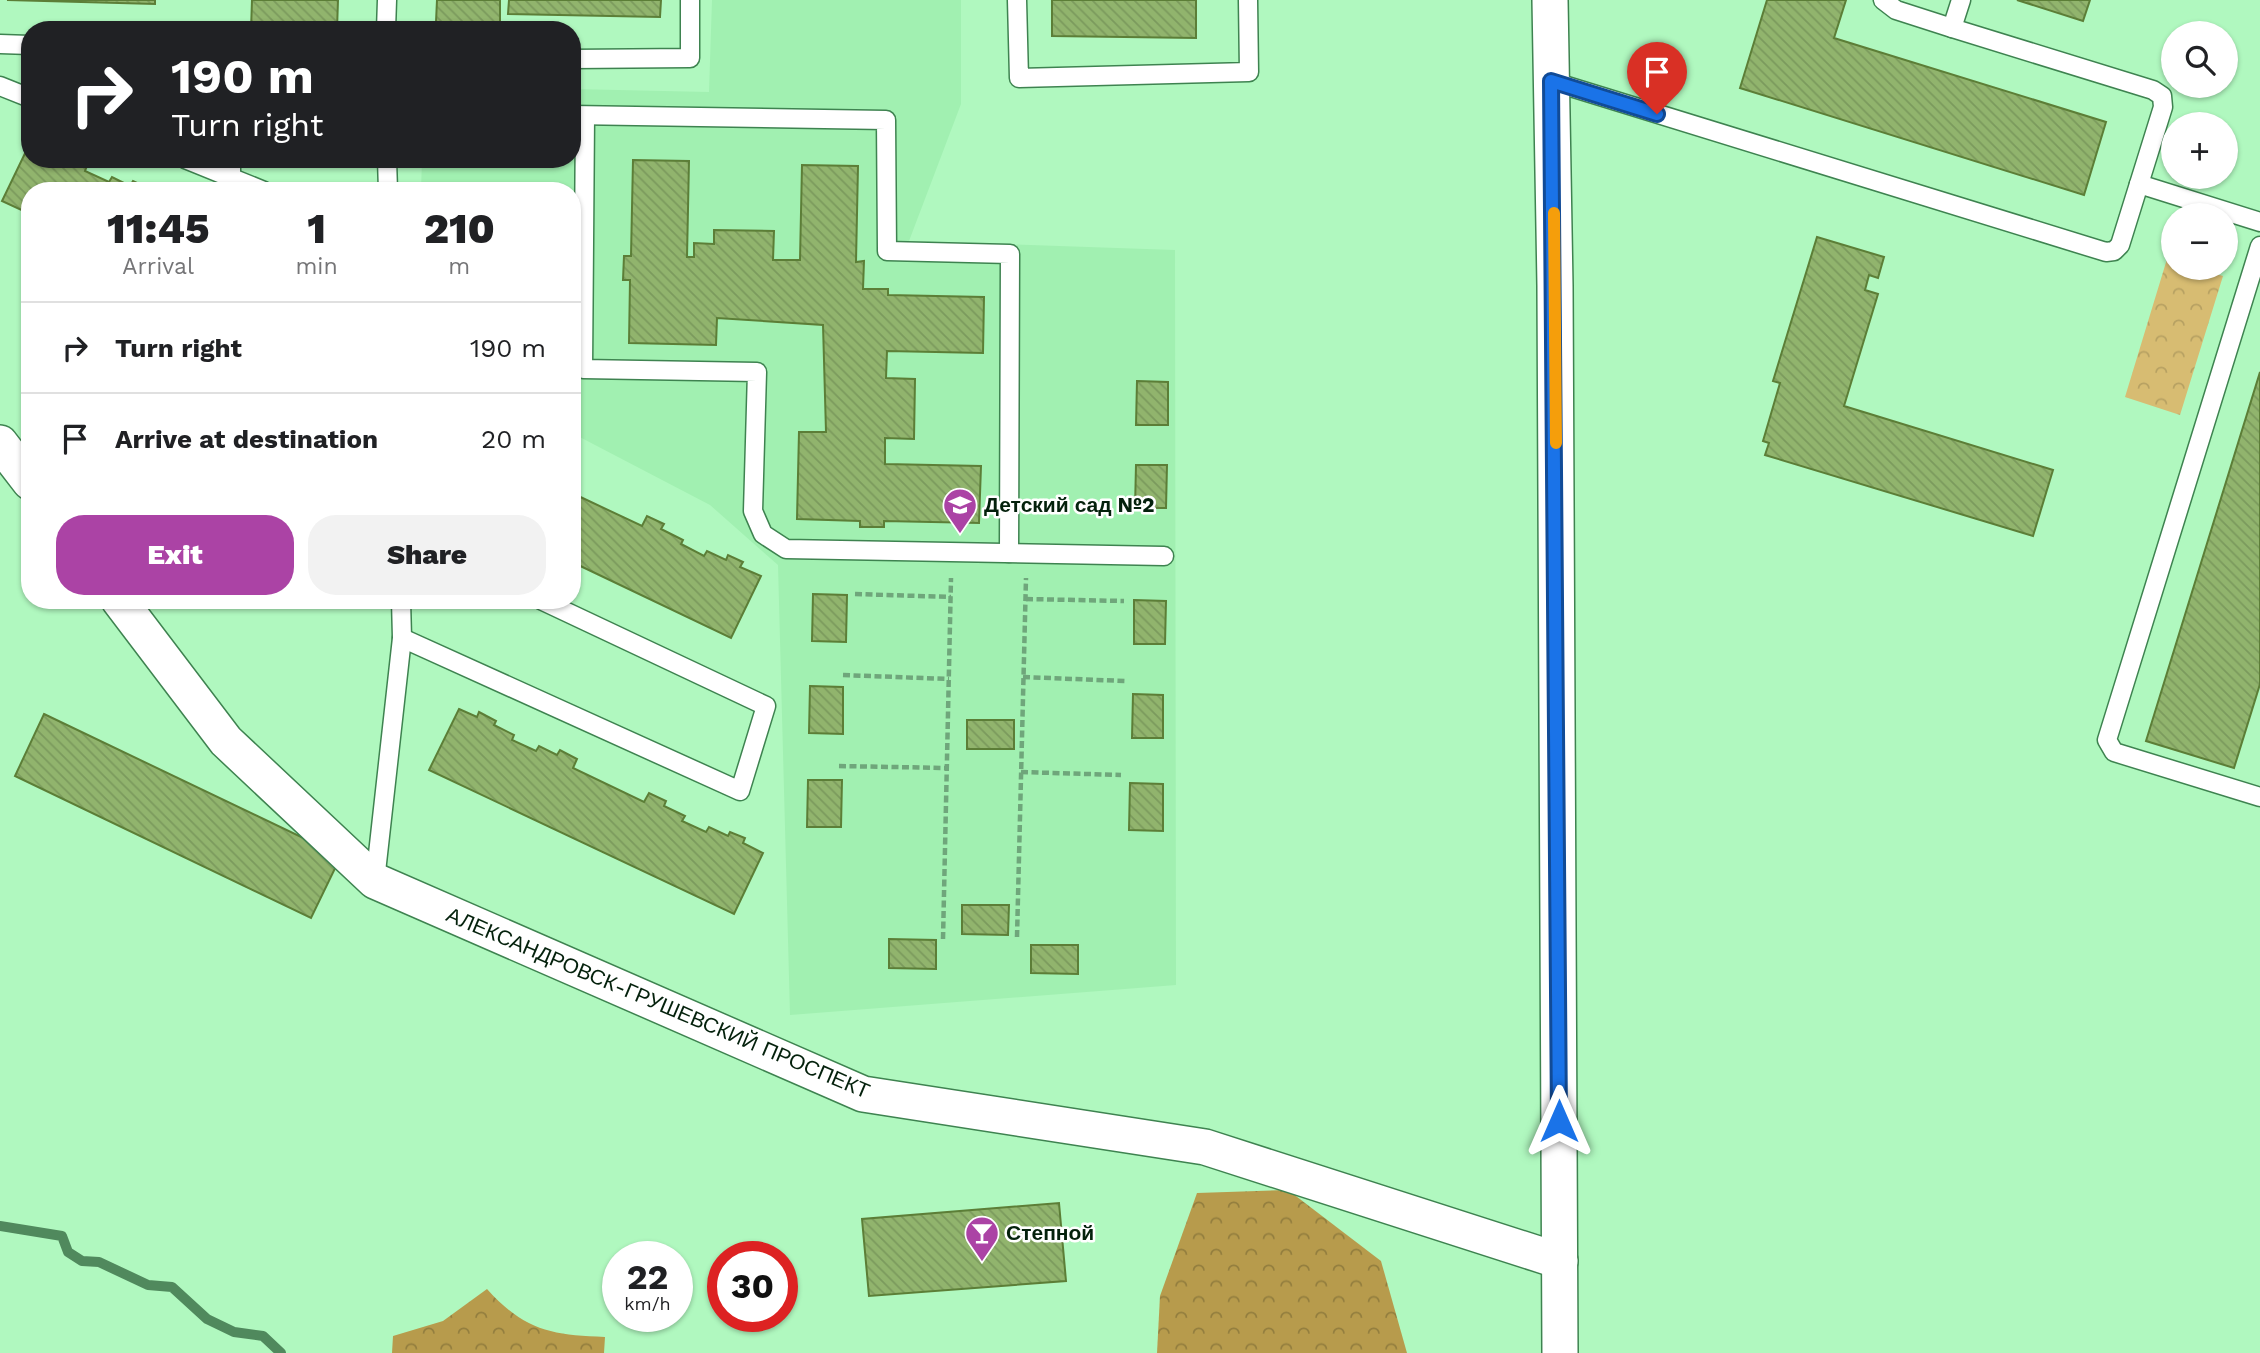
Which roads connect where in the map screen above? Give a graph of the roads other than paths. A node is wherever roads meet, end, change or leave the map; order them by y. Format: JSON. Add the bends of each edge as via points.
{"nodes":[{"id":1,"x":387,"y":0,"type":"edge"},
{"id":2,"x":690,"y":0,"type":"edge"},
{"id":3,"x":1017,"y":0,"type":"edge"},
{"id":4,"x":1248,"y":0,"type":"edge"},
{"id":5,"x":1550,"y":0,"type":"edge"},
{"id":6,"x":1883,"y":0,"type":"edge"},
{"id":7,"x":1961,"y":0,"type":"edge"},
{"id":8,"x":386,"y":21,"type":"edge"},
{"id":9,"x":1952,"y":28,"type":"junction"},
{"id":10,"x":0,"y":44,"type":"edge"},
{"id":11,"x":21,"y":45,"type":"edge"},
{"id":12,"x":581,"y":59,"type":"edge"},
{"id":13,"x":1551,"y":81,"type":"junction"},
{"id":14,"x":0,"y":86,"type":"edge"},
{"id":15,"x":21,"y":94,"type":"edge"},
{"id":16,"x":581,"y":116,"type":"edge"},
{"id":17,"x":206,"y":168,"type":"edge"},
{"id":18,"x":231,"y":168,"type":"edge"},
{"id":19,"x":231,"y":178,"type":"junction"},
{"id":20,"x":241,"y":182,"type":"edge"},
{"id":21,"x":2139,"y":184,"type":"junction"},
{"id":22,"x":2260,"y":222,"type":"edge"},
{"id":23,"x":581,"y":242,"type":"edge"},
{"id":24,"x":2260,"y":246,"type":"edge"},
{"id":25,"x":0,"y":443,"type":"edge"},
{"id":26,"x":21,"y":470,"type":"edge"},
{"id":27,"x":1017,"y":553,"type":"junction"},
{"id":28,"x":1164,"y":556,"type":"dead end"},
{"id":29,"x":126,"y":609,"type":"edge"},
{"id":30,"x":401,"y":609,"type":"edge"},
{"id":31,"x":560,"y":609,"type":"edge"},
{"id":32,"x":402,"y":638,"type":"junction"},
{"id":33,"x":2260,"y":797,"type":"edge"},
{"id":34,"x":374,"y":881,"type":"junction"},
{"id":35,"x":1560,"y":1261,"type":"junction"},
{"id":36,"x":1560,"y":1353,"type":"edge"}],
"edges":[{"from":1,"to":8,"type":"lane"},
{"from":2,"to":12,"type":"lane","via":[[690,58]]},
{"from":3,"to":4,"type":"lane","via":[[1019,78],[1249,72]]},
{"from":5,"to":13,"type":"street"},
{"from":6,"to":9,"type":"lane","via":[[1896,10]]},
{"from":7,"to":9,"type":"lane"},
{"from":9,"to":21,"type":"lane","via":[[2162,96],[2163,107]]},
{"from":10,"to":11,"type":"lane"},
{"from":13,"to":21,"type":"lane","via":[[2106,252],[2120,245]]},
{"from":13,"to":35,"type":"street"},
{"from":14,"to":15,"type":"lane"},
{"from":16,"to":27,"type":"lane","via":[[886,120],[887,251],[1010,254]]},
{"from":17,"to":19,"type":"lane"},
{"from":18,"to":19,"type":"lane"},
{"from":19,"to":20,"type":"lane"},
{"from":21,"to":22,"type":"lane"},
{"from":23,"to":27,"type":"lane","via":[[583,369],[757,372],[753,511],[763,534],[786,549]]},
{"from":24,"to":33,"type":"lane","via":[[2107,740],[2114,752]]},
{"from":25,"to":26,"type":"street"},
{"from":27,"to":28,"type":"lane"},
{"from":29,"to":34,"type":"street","name":"АЛЕКСАНДРОВСК-ГРУШЕВСКИЙ ПРОСПЕКТ","via":[[226,741]]},
{"from":30,"to":32,"type":"lane"},
{"from":31,"to":32,"type":"lane","via":[[766,706],[740,791]]},
{"from":32,"to":34,"type":"lane"},
{"from":34,"to":35,"type":"street","name":"АЛЕКСАНДРОВСК-ГРУШЕВСКИЙ ПРОСПЕКТ","via":[[863,1094],[1205,1147]]},
{"from":35,"to":36,"type":"street"}]}
